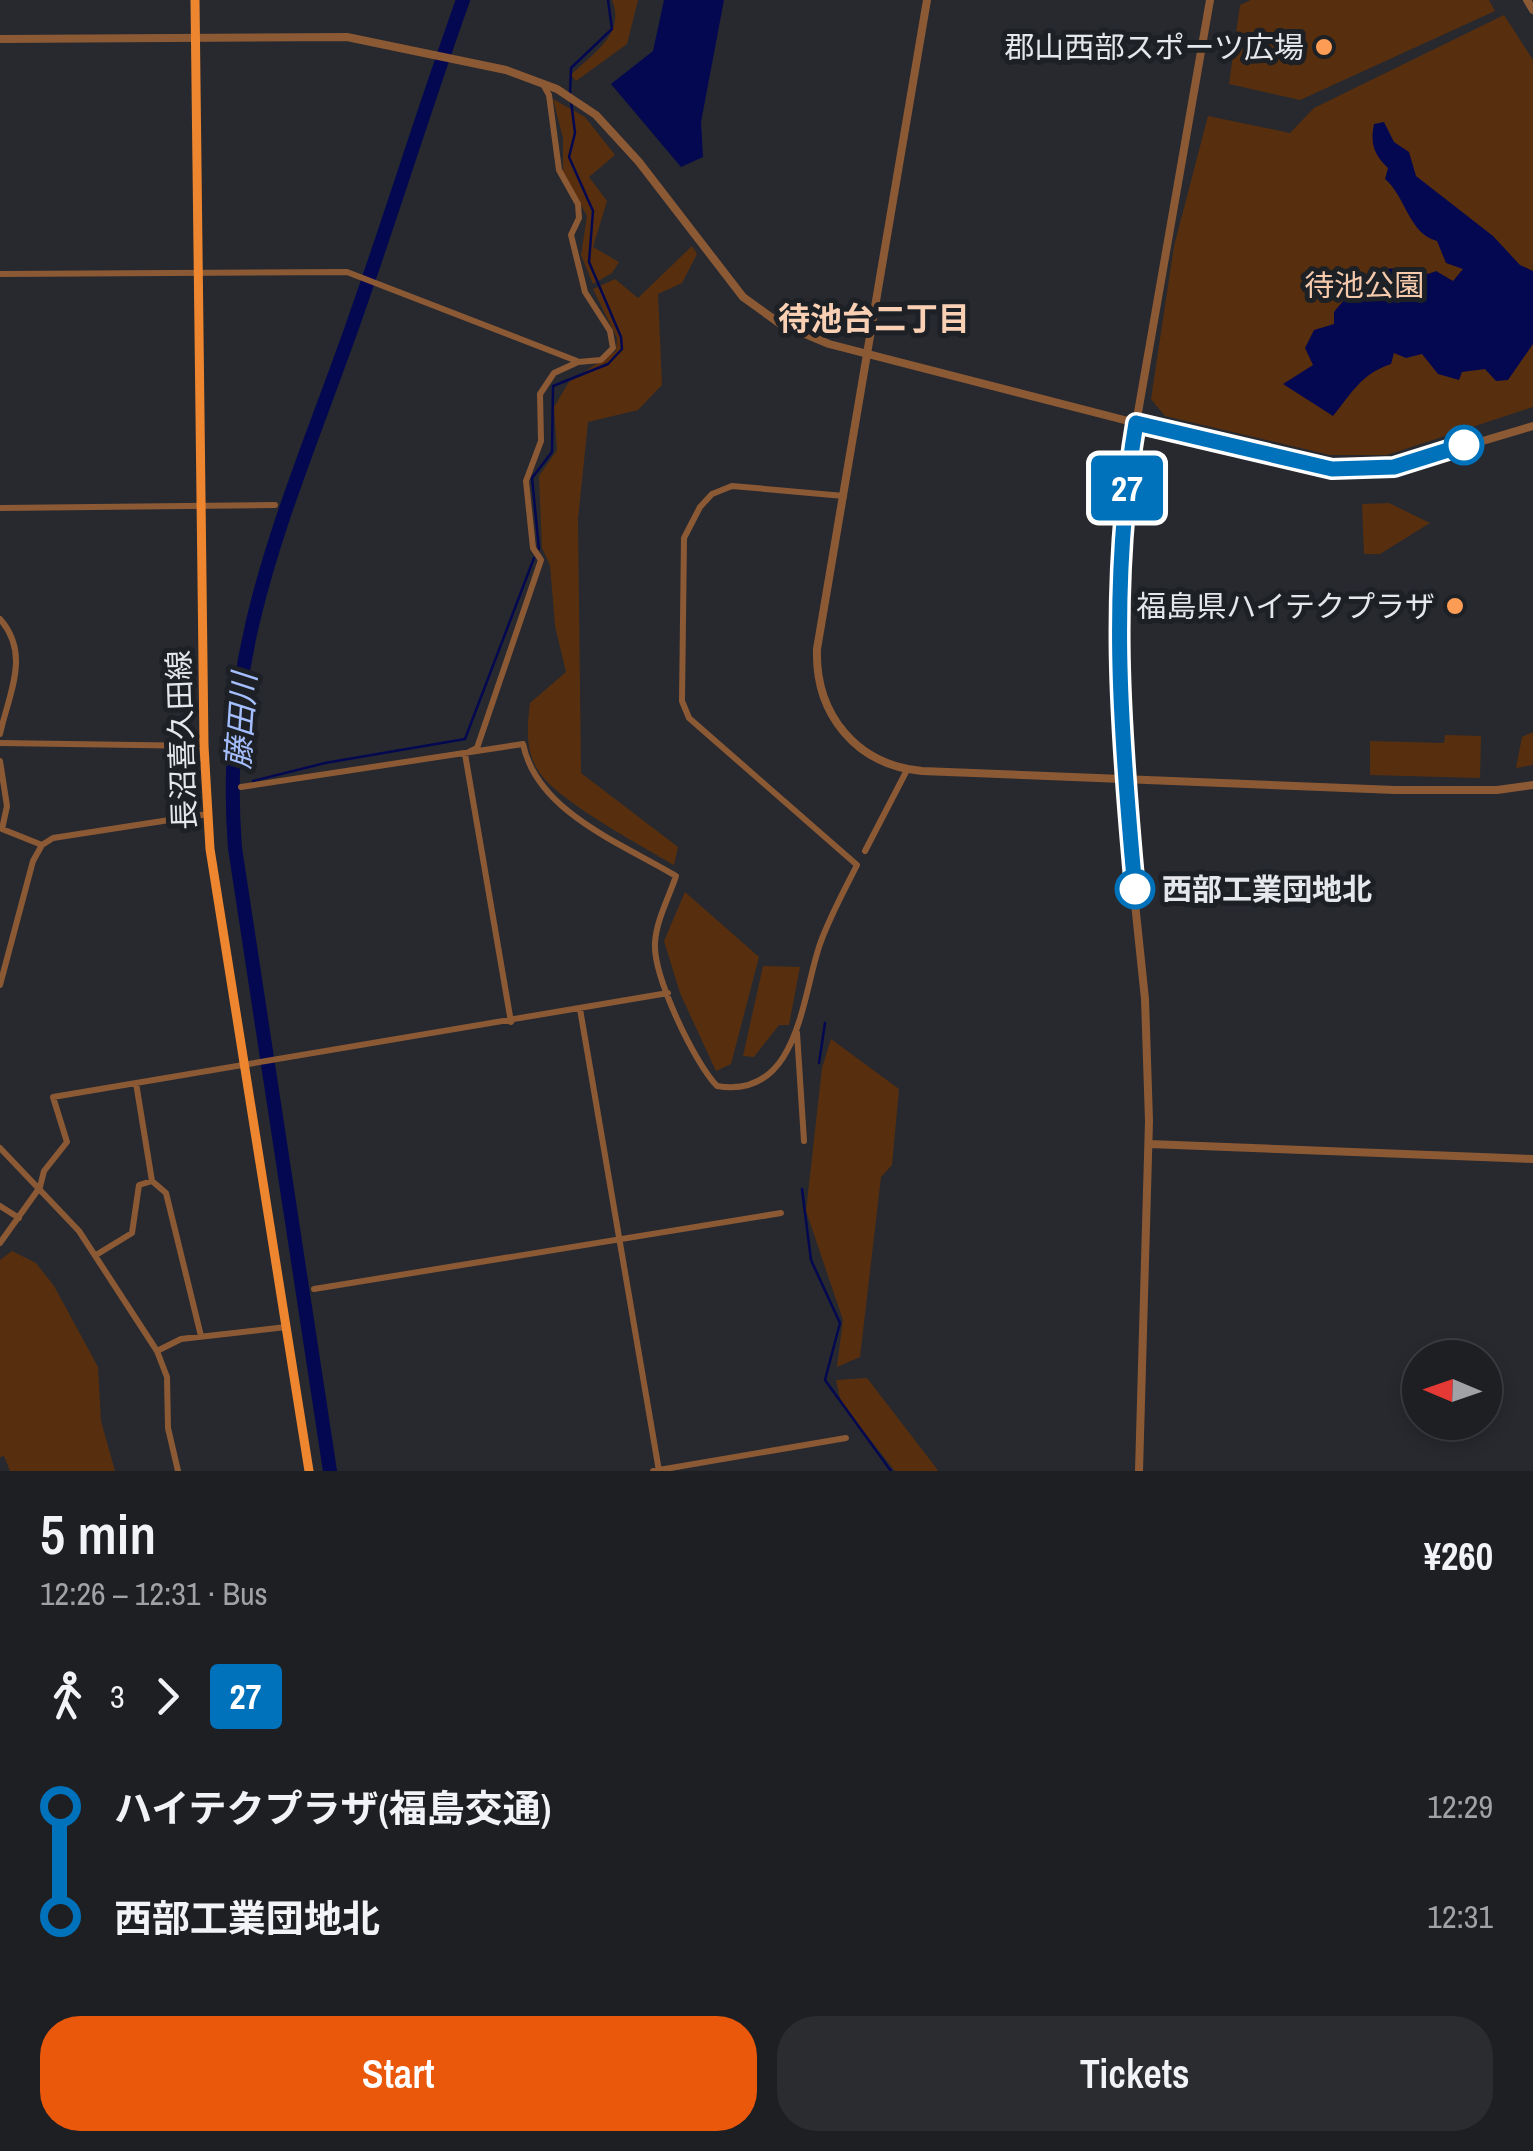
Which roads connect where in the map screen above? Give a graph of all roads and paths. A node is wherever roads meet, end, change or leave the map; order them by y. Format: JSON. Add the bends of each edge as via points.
{"nodes":[{"id":1,"x":196,"y":0,"type":"edge"},
{"id":2,"x":928,"y":0,"type":"edge"},
{"id":3,"x":1210,"y":0,"type":"edge"},
{"id":4,"x":1527,"y":0,"type":"edge"},
{"id":5,"x":1533,"y":10,"type":"edge"},
{"id":6,"x":196,"y":38,"type":"junction"},
{"id":7,"x":0,"y":39,"type":"edge"},
{"id":8,"x":542,"y":83,"type":"junction"},
{"id":9,"x":199,"y":272,"type":"junction"},
{"id":10,"x":0,"y":274,"type":"edge"},
{"id":11,"x":867,"y":353,"type":"junction"},
{"id":12,"x":578,"y":362,"type":"junction"},
{"id":13,"x":1136,"y":423,"type":"junction"},
{"id":14,"x":1533,"y":426,"type":"edge"},
{"id":15,"x":844,"y":496,"type":"junction"},
{"id":16,"x":275,"y":505,"type":"dead end"},
{"id":17,"x":202,"y":506,"type":"junction"},
{"id":18,"x":0,"y":508,"type":"edge"},
{"id":19,"x":0,"y":619,"type":"edge"},
{"id":20,"x":0,"y":734,"type":"edge"},
{"id":21,"x":0,"y":743,"type":"edge"},
{"id":22,"x":204,"y":746,"type":"junction"},
{"id":23,"x":466,"y":754,"type":"junction"},
{"id":24,"x":0,"y":761,"type":"edge"},
{"id":25,"x":907,"y":770,"type":"junction"},
{"id":26,"x":1122,"y":779,"type":"junction"},
{"id":27,"x":1533,"y":785,"type":"edge"},
{"id":28,"x":241,"y":787,"type":"dead end"},
{"id":29,"x":208,"y":814,"type":"junction"},
{"id":30,"x":42,"y":845,"type":"junction"},
{"id":31,"x":865,"y":851,"type":"dead end"},
{"id":32,"x":0,"y":986,"type":"edge"},
{"id":33,"x":668,"y":993,"type":"junction"},
{"id":34,"x":580,"y":1009,"type":"junction"},
{"id":35,"x":511,"y":1022,"type":"junction"},
{"id":36,"x":797,"y":1032,"type":"junction"},
{"id":37,"x":247,"y":1065,"type":"junction"},
{"id":38,"x":136,"y":1082,"type":"junction"},
{"id":39,"x":804,"y":1142,"type":"dead end"},
{"id":40,"x":1149,"y":1144,"type":"junction"},
{"id":41,"x":0,"y":1148,"type":"edge"},
{"id":42,"x":1533,"y":1159,"type":"edge"},
{"id":43,"x":152,"y":1180,"type":"junction"},
{"id":44,"x":38,"y":1190,"type":"junction"},
{"id":45,"x":0,"y":1206,"type":"edge"},
{"id":46,"x":781,"y":1214,"type":"dead end"},
{"id":47,"x":19,"y":1218,"type":"junction"},
{"id":48,"x":620,"y":1239,"type":"junction"},
{"id":49,"x":0,"y":1243,"type":"edge"},
{"id":50,"x":96,"y":1255,"type":"junction"},
{"id":51,"x":314,"y":1289,"type":"dead end"},
{"id":52,"x":286,"y":1327,"type":"junction"},
{"id":53,"x":201,"y":1336,"type":"junction"},
{"id":54,"x":157,"y":1350,"type":"junction"},
{"id":55,"x":846,"y":1438,"type":"dead end"},
{"id":56,"x":178,"y":1471,"type":"edge"},
{"id":57,"x":309,"y":1471,"type":"edge"},
{"id":58,"x":657,"y":1471,"type":"edge"},
{"id":59,"x":1139,"y":1471,"type":"edge"}],
"edges":[{"from":1,"to":6,"type":"main road","name":"長沼喜久田線"},
{"from":2,"to":11,"type":"street"},
{"from":3,"to":13,"type":"street"},
{"from":4,"to":5,"type":"street"},
{"from":6,"to":7,"type":"street"},
{"from":6,"to":8,"type":"street","via":[[347,37]]},
{"from":6,"to":9,"type":"main road","name":"長沼喜久田線"},
{"from":8,"to":11,"type":"street","via":[[611,129],[743,297],[800,334]]},
{"from":8,"to":12,"type":"street","via":[[550,95],[561,180],[578,204],[572,235],[586,292],[610,331],[612,348],[601,360]]},
{"from":9,"to":10,"type":"street"},
{"from":9,"to":12,"type":"street","via":[[346,272]]},
{"from":9,"to":17,"type":"main road","name":"長沼喜久田線"},
{"from":11,"to":13,"type":"street"},
{"from":11,"to":15,"type":"street"},
{"from":12,"to":23,"type":"street","via":[[554,373],[540,394],[541,441],[526,481],[533,548],[541,560],[476,748]]},
{"from":13,"to":14,"type":"street","via":[[1332,469],[1394,467]]},
{"from":13,"to":26,"type":"street","via":[[1120,552]]},
{"from":15,"to":25,"type":"street","via":[[817,649],[820,691],[851,742]]},
{"from":15,"to":36,"type":"street","via":[[732,486],[700,506],[684,538],[682,701],[690,718],[858,865],[819,948]]},
{"from":16,"to":17,"type":"street"},
{"from":17,"to":18,"type":"street"},
{"from":17,"to":22,"type":"main road","name":"長沼喜久田線"},
{"from":19,"to":20,"type":"street","via":[[18,656]]},
{"from":21,"to":22,"type":"street"},
{"from":22,"to":29,"type":"main road","name":"長沼喜久田線"},
{"from":23,"to":28,"type":"street"},
{"from":23,"to":33,"type":"street","via":[[523,744],[537,783],[556,802],[676,876],[655,937]]},
{"from":23,"to":35,"type":"street"},
{"from":24,"to":30,"type":"street","via":[[7,806],[2,829]]},
{"from":25,"to":26,"type":"street"},
{"from":25,"to":31,"type":"street"},
{"from":26,"to":27,"type":"street","via":[[1394,790]]},
{"from":26,"to":40,"type":"street","via":[[1146,1000]]},
{"from":29,"to":30,"type":"street"},
{"from":29,"to":37,"type":"main road","name":"長沼喜久田線"},
{"from":30,"to":32,"type":"street"},
{"from":33,"to":34,"type":"street"},
{"from":33,"to":36,"type":"street","via":[[717,1086],[738,1087],[770,1071]]},
{"from":34,"to":35,"type":"street"},
{"from":34,"to":48,"type":"street"},
{"from":35,"to":37,"type":"street"},
{"from":36,"to":39,"type":"street"},
{"from":37,"to":38,"type":"street"},
{"from":37,"to":52,"type":"main road","name":"長沼喜久田線"},
{"from":38,"to":43,"type":"street"},
{"from":38,"to":44,"type":"street","via":[[52,1098],[67,1142]]},
{"from":40,"to":42,"type":"street"},
{"from":40,"to":59,"type":"street"},
{"from":41,"to":44,"type":"street"},
{"from":43,"to":50,"type":"street","via":[[138,1185],[132,1234]]},
{"from":43,"to":53,"type":"street","via":[[166,1193]]},
{"from":44,"to":47,"type":"street"},
{"from":44,"to":50,"type":"street"},
{"from":45,"to":47,"type":"street"},
{"from":46,"to":48,"type":"street"},
{"from":47,"to":49,"type":"street"},
{"from":48,"to":51,"type":"street"},
{"from":48,"to":58,"type":"street"},
{"from":50,"to":54,"type":"street"},
{"from":52,"to":53,"type":"street"},
{"from":52,"to":57,"type":"main road","name":"長沼喜久田線"},
{"from":53,"to":54,"type":"street"},
{"from":54,"to":56,"type":"street","via":[[168,1377],[168,1428]]},
{"from":55,"to":58,"type":"street"}]}
